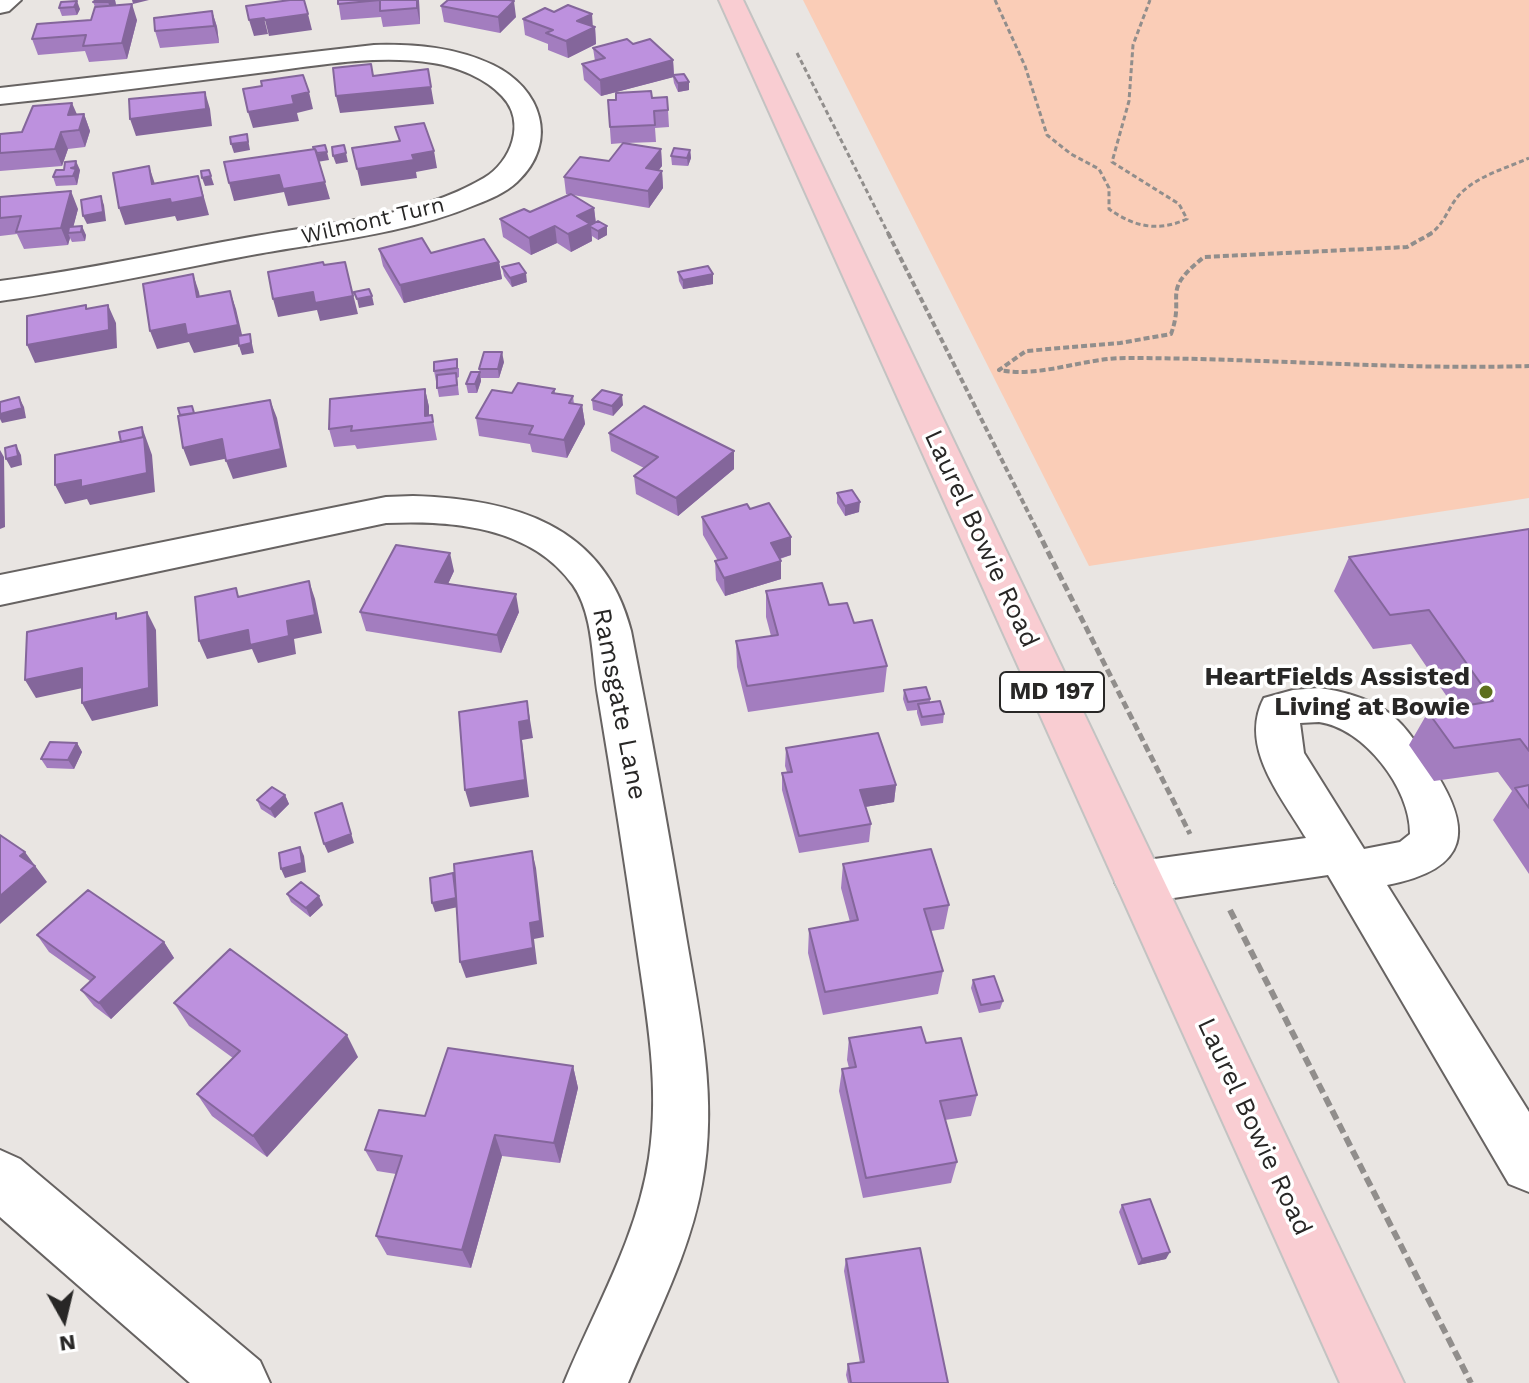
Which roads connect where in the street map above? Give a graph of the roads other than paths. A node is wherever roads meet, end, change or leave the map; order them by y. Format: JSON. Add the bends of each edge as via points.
{"nodes":[{"id":1,"x":9,"y":0,"type":"edge"},
{"id":2,"x":731,"y":0,"type":"edge"},
{"id":3,"x":0,"y":6,"type":"edge"},
{"id":4,"x":0,"y":96,"type":"edge"},
{"id":5,"x":0,"y":291,"type":"edge"},
{"id":6,"x":0,"y":590,"type":"edge"},
{"id":7,"x":1140,"y":882,"type":"junction"},
{"id":8,"x":1529,"y":1164,"type":"edge"},
{"id":9,"x":0,"y":1179,"type":"edge"},
{"id":10,"x":238,"y":1383,"type":"edge"},
{"id":11,"x":596,"y":1383,"type":"edge"},
{"id":12,"x":1372,"y":1383,"type":"edge"}],
"edges":[{"from":1,"to":3,"type":"street"},
{"from":2,"to":7,"type":"main road","name":"Laurel Bowie Road","number":"MD 197"},
{"from":4,"to":5,"type":"street","name":"Wilmont Turn","via":[[342,55],[412,53],[451,59],[491,75],[521,100],[529,122],[524,152],[509,175],[422,213]]},
{"from":6,"to":11,"type":"street","name":"Ramsgate Lane","via":[[386,510],[422,507],[481,513],[522,529],[555,547],[588,576],[606,623],[632,757],[681,1098],[678,1157],[663,1225]]},
{"from":7,"to":8,"type":"street","via":[[1346,862]]},
{"from":7,"to":12,"type":"main road","name":"Laurel Bowie Road","number":"MD 197"},
{"from":9,"to":10,"type":"street"}]}
